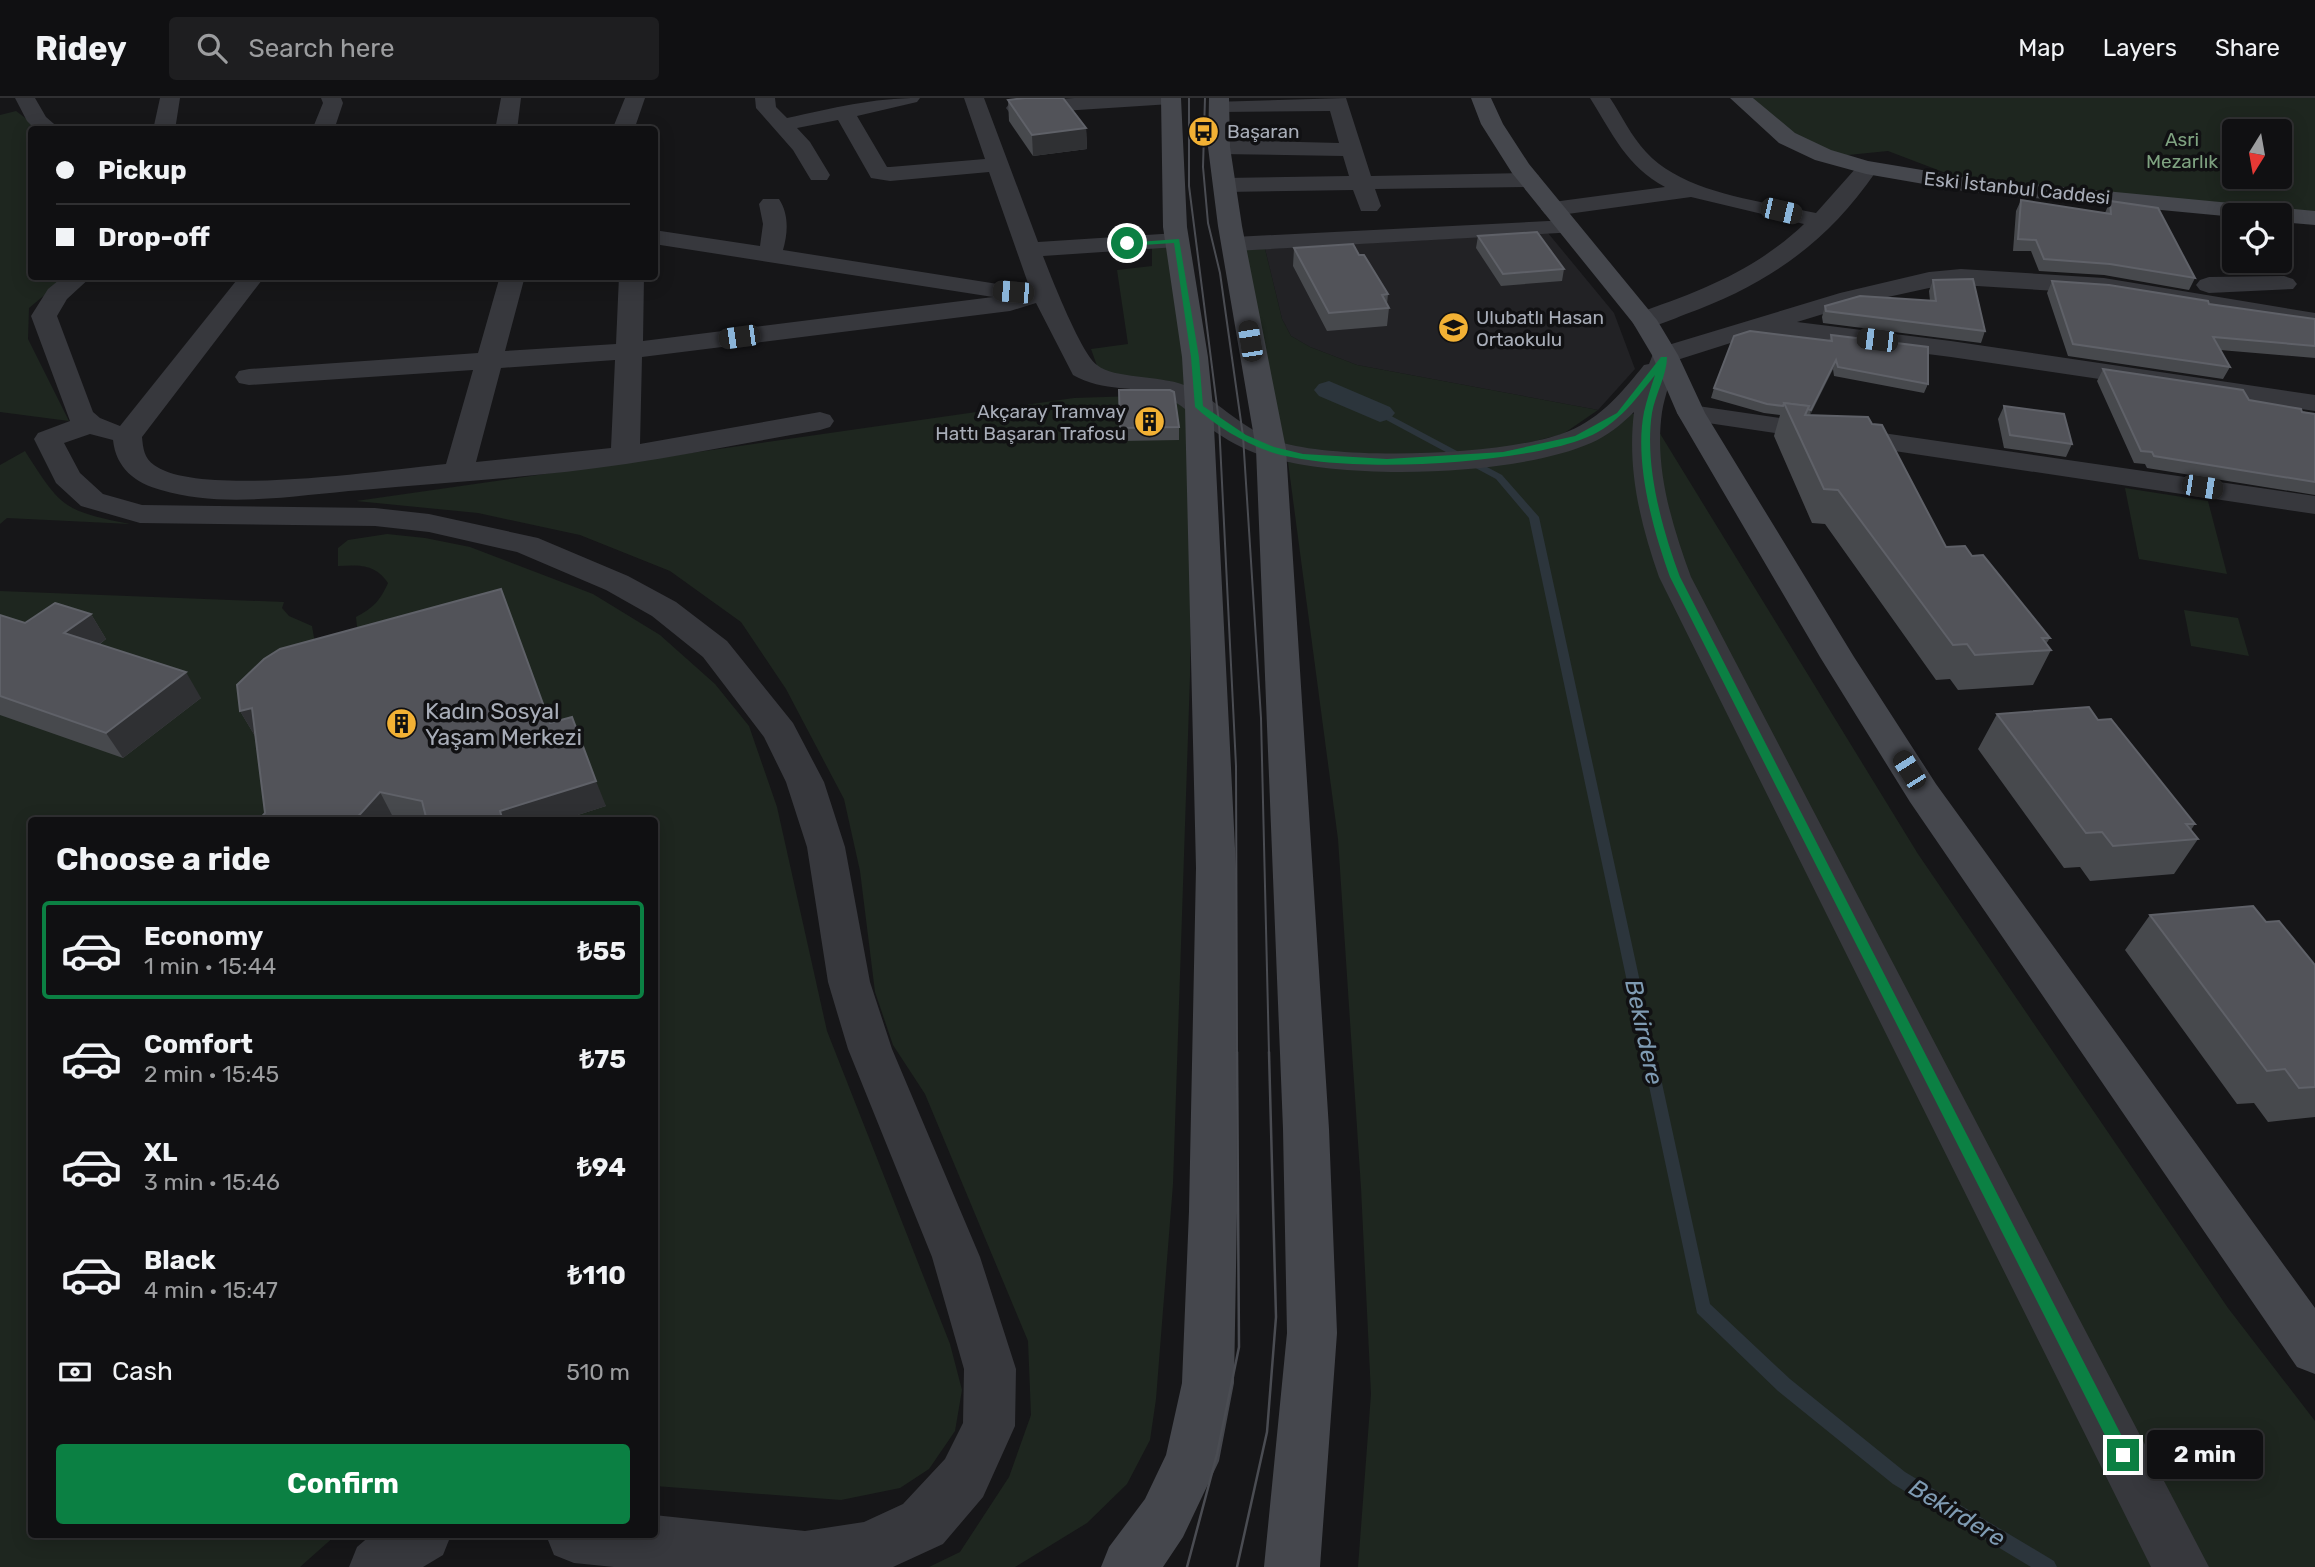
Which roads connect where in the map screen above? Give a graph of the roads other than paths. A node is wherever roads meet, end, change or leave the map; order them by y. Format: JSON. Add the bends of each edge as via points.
{"nodes":[{"id":1,"x":25,"y":98,"type":"edge"},
{"id":2,"x":170,"y":98,"type":"edge"},
{"id":3,"x":331,"y":98,"type":"edge"},
{"id":4,"x":511,"y":98,"type":"edge"},
{"id":5,"x":635,"y":98,"type":"edge"},
{"id":6,"x":765,"y":98,"type":"edge"},
{"id":7,"x":1171,"y":98,"type":"edge"},
{"id":8,"x":1481,"y":98,"type":"edge"},
{"id":9,"x":1600,"y":98,"type":"edge"},
{"id":10,"x":1730,"y":98,"type":"edge"},
{"id":11,"x":1740,"y":98,"type":"edge"},
{"id":12,"x":902,"y":99,"type":"edge"},
{"id":13,"x":1337,"y":101,"type":"edge"},
{"id":14,"x":1219,"y":102,"type":"edge"},
{"id":15,"x":977,"y":104,"type":"edge"},
{"id":16,"x":843,"y":110,"type":"junction"},
{"id":17,"x":783,"y":125,"type":"junction"},
{"id":18,"x":45,"y":126,"type":"edge"},
{"id":19,"x":165,"y":126,"type":"edge"},
{"id":20,"x":324,"y":126,"type":"edge"},
{"id":21,"x":506,"y":126,"type":"edge"},
{"id":22,"x":624,"y":126,"type":"edge"},
{"id":23,"x":1219,"y":147,"type":"junction"},
{"id":24,"x":1352,"y":150,"type":"junction"},
{"id":25,"x":999,"y":164,"type":"junction"},
{"id":26,"x":1864,"y":173,"type":"junction"},
{"id":27,"x":819,"y":175,"type":"dead end"},
{"id":28,"x":1530,"y":180,"type":"junction"},
{"id":29,"x":1362,"y":183,"type":"junction"},
{"id":30,"x":1225,"y":185,"type":"junction"},
{"id":31,"x":1691,"y":190,"type":"junction"},
{"id":32,"x":771,"y":204,"type":"dead end"},
{"id":33,"x":2222,"y":214,"type":"edge"},
{"id":34,"x":1560,"y":218,"type":"junction"},
{"id":35,"x":2292,"y":219,"type":"edge"},
{"id":36,"x":2315,"y":220,"type":"edge"},
{"id":37,"x":1822,"y":221,"type":"junction"},
{"id":38,"x":658,"y":238,"type":"edge"},
{"id":39,"x":1379,"y":238,"type":"junction"},
{"id":40,"x":1177,"y":240,"type":"junction"},
{"id":41,"x":1234,"y":244,"type":"junction"},
{"id":42,"x":1028,"y":250,"type":"junction"},
{"id":43,"x":769,"y":256,"type":"junction"},
{"id":44,"x":75,"y":280,"type":"edge"},
{"id":45,"x":250,"y":280,"type":"edge"},
{"id":46,"x":512,"y":280,"type":"edge"},
{"id":47,"x":632,"y":280,"type":"edge"},
{"id":48,"x":2284,"y":284,"type":"dead end"},
{"id":49,"x":2104,"y":286,"type":"junction"},
{"id":50,"x":1044,"y":293,"type":"junction"},
{"id":51,"x":1644,"y":320,"type":"junction"},
{"id":52,"x":2315,"y":321,"type":"edge"},
{"id":53,"x":1755,"y":325,"type":"junction"},
{"id":54,"x":629,"y":351,"type":"junction"},
{"id":55,"x":1664,"y":357,"type":"junction"},
{"id":56,"x":490,"y":361,"type":"junction"},
{"id":57,"x":249,"y":377,"type":"dead end"},
{"id":58,"x":2315,"y":403,"type":"edge"},
{"id":59,"x":1199,"y":407,"type":"junction"},
{"id":60,"x":1691,"y":413,"type":"junction"},
{"id":61,"x":820,"y":421,"type":"dead end"},
{"id":62,"x":90,"y":424,"type":"junction"},
{"id":63,"x":127,"y":436,"type":"junction"},
{"id":64,"x":1271,"y":449,"type":"junction"},
{"id":65,"x":625,"y":455,"type":"junction"},
{"id":66,"x":458,"y":473,"type":"junction"},
{"id":67,"x":2315,"y":505,"type":"edge"},
{"id":68,"x":2315,"y":1350,"type":"edge"},
{"id":69,"x":418,"y":1538,"type":"edge"},
{"id":70,"x":603,"y":1538,"type":"edge"},
{"id":71,"x":377,"y":1567,"type":"edge"},
{"id":72,"x":1129,"y":1567,"type":"edge"},
{"id":73,"x":1292,"y":1567,"type":"edge"},
{"id":74,"x":2181,"y":1567,"type":"edge"}],
"edges":[{"from":1,"to":18,"type":"street"},
{"from":2,"to":19,"type":"street"},
{"from":3,"to":20,"type":"street"},
{"from":4,"to":21,"type":"street"},
{"from":5,"to":22,"type":"street"},
{"from":6,"to":17,"type":"street","via":[[766,107]]},
{"from":7,"to":15,"type":"street"},
{"from":7,"to":40,"type":"main road"},
{"from":8,"to":28,"type":"main road","via":[[1502,142]]},
{"from":9,"to":31,"type":"street","via":[[1643,162],[1666,180]]},
{"from":10,"to":26,"type":"main road","name":"Eski İstanbul Caddesi","via":[[1793,148]]},
{"from":11,"to":36,"type":"main road","name":"Eski İstanbul Caddesi","via":[[1787,138],[1823,155],[1866,167],[1982,187]]},
{"from":12,"to":16,"type":"street"},
{"from":13,"to":14,"type":"street"},
{"from":13,"to":24,"type":"street"},
{"from":14,"to":23,"type":"main road"},
{"from":15,"to":25,"type":"street"},
{"from":16,"to":17,"type":"street"},
{"from":16,"to":25,"type":"street","via":[[879,173]]},
{"from":17,"to":27,"type":"street"},
{"from":23,"to":24,"type":"street"},
{"from":23,"to":30,"type":"main road"},
{"from":24,"to":29,"type":"street"},
{"from":25,"to":42,"type":"street"},
{"from":26,"to":33,"type":"main road","name":"Eski İstanbul Caddesi","via":[[1972,191]]},
{"from":26,"to":37,"type":"street"},
{"from":28,"to":29,"type":"street"},
{"from":28,"to":34,"type":"main road"},
{"from":29,"to":30,"type":"street"},
{"from":29,"to":39,"type":"street"},
{"from":30,"to":41,"type":"main road"},
{"from":31,"to":34,"type":"street"},
{"from":31,"to":37,"type":"street"},
{"from":32,"to":43,"type":"street","via":[[777,225]]},
{"from":34,"to":39,"type":"street"},
{"from":34,"to":51,"type":"main road"},
{"from":35,"to":36,"type":"main road","name":"Eski İstanbul Caddesi"},
{"from":37,"to":51,"type":"street","via":[[1768,267]]},
{"from":38,"to":43,"type":"street"},
{"from":39,"to":41,"type":"street"},
{"from":40,"to":42,"type":"street"},
{"from":40,"to":59,"type":"main road"},
{"from":41,"to":64,"type":"main road"},
{"from":42,"to":50,"type":"street"},
{"from":43,"to":50,"type":"street","via":[[968,287]]},
{"from":44,"to":62,"type":"street","via":[[57,295],[44,316],[80,415]]},
{"from":45,"to":63,"type":"street"},
{"from":46,"to":56,"type":"street"},
{"from":47,"to":54,"type":"street"},
{"from":48,"to":49,"type":"street"},
{"from":49,"to":52,"type":"street"},
{"from":49,"to":53,"type":"street","via":[[1941,278]]},
{"from":50,"to":54,"type":"street","via":[[1010,303]]},
{"from":50,"to":59,"type":"street","via":[[1083,369],[1107,380],[1156,384]]},
{"from":51,"to":55,"type":"main road"},
{"from":53,"to":55,"type":"street"},
{"from":53,"to":58,"type":"street"},
{"from":54,"to":56,"type":"street"},
{"from":54,"to":65,"type":"street"},
{"from":55,"to":60,"type":"main road"},
{"from":55,"to":64,"type":"street","via":[[1620,414],[1578,438],[1503,454],[1430,460],[1337,460]]},
{"from":55,"to":74,"type":"street","via":[[1648,414],[1647,456],[1658,530],[1675,577]]},
{"from":56,"to":57,"type":"street"},
{"from":56,"to":66,"type":"street"},
{"from":59,"to":64,"type":"street"},
{"from":59,"to":72,"type":"main road","via":[[1216,869],[1208,1382],[1192,1461],[1164,1518]]},
{"from":60,"to":67,"type":"street"},
{"from":60,"to":68,"type":"main road","via":[[1923,793]]},
{"from":61,"to":65,"type":"street"},
{"from":62,"to":63,"type":"street"},
{"from":62,"to":70,"type":"street","via":[[48,439],[67,477],[92,500],[172,516],[375,517],[429,523],[527,545],[617,583],[664,609],[715,649],[780,732],[805,782],[826,847],[849,982],[866,1038],[956,1257],[990,1369],[989,1426],[964,1478],[923,1524],[867,1550],[805,1559]]},
{"from":63,"to":66,"type":"street","via":[[135,465],[151,476],[213,489],[252,490]]},
{"from":64,"to":73,"type":"main road","via":[[1312,1333]]},
{"from":65,"to":66,"type":"street"},
{"from":69,"to":71,"type":"street"}]}
